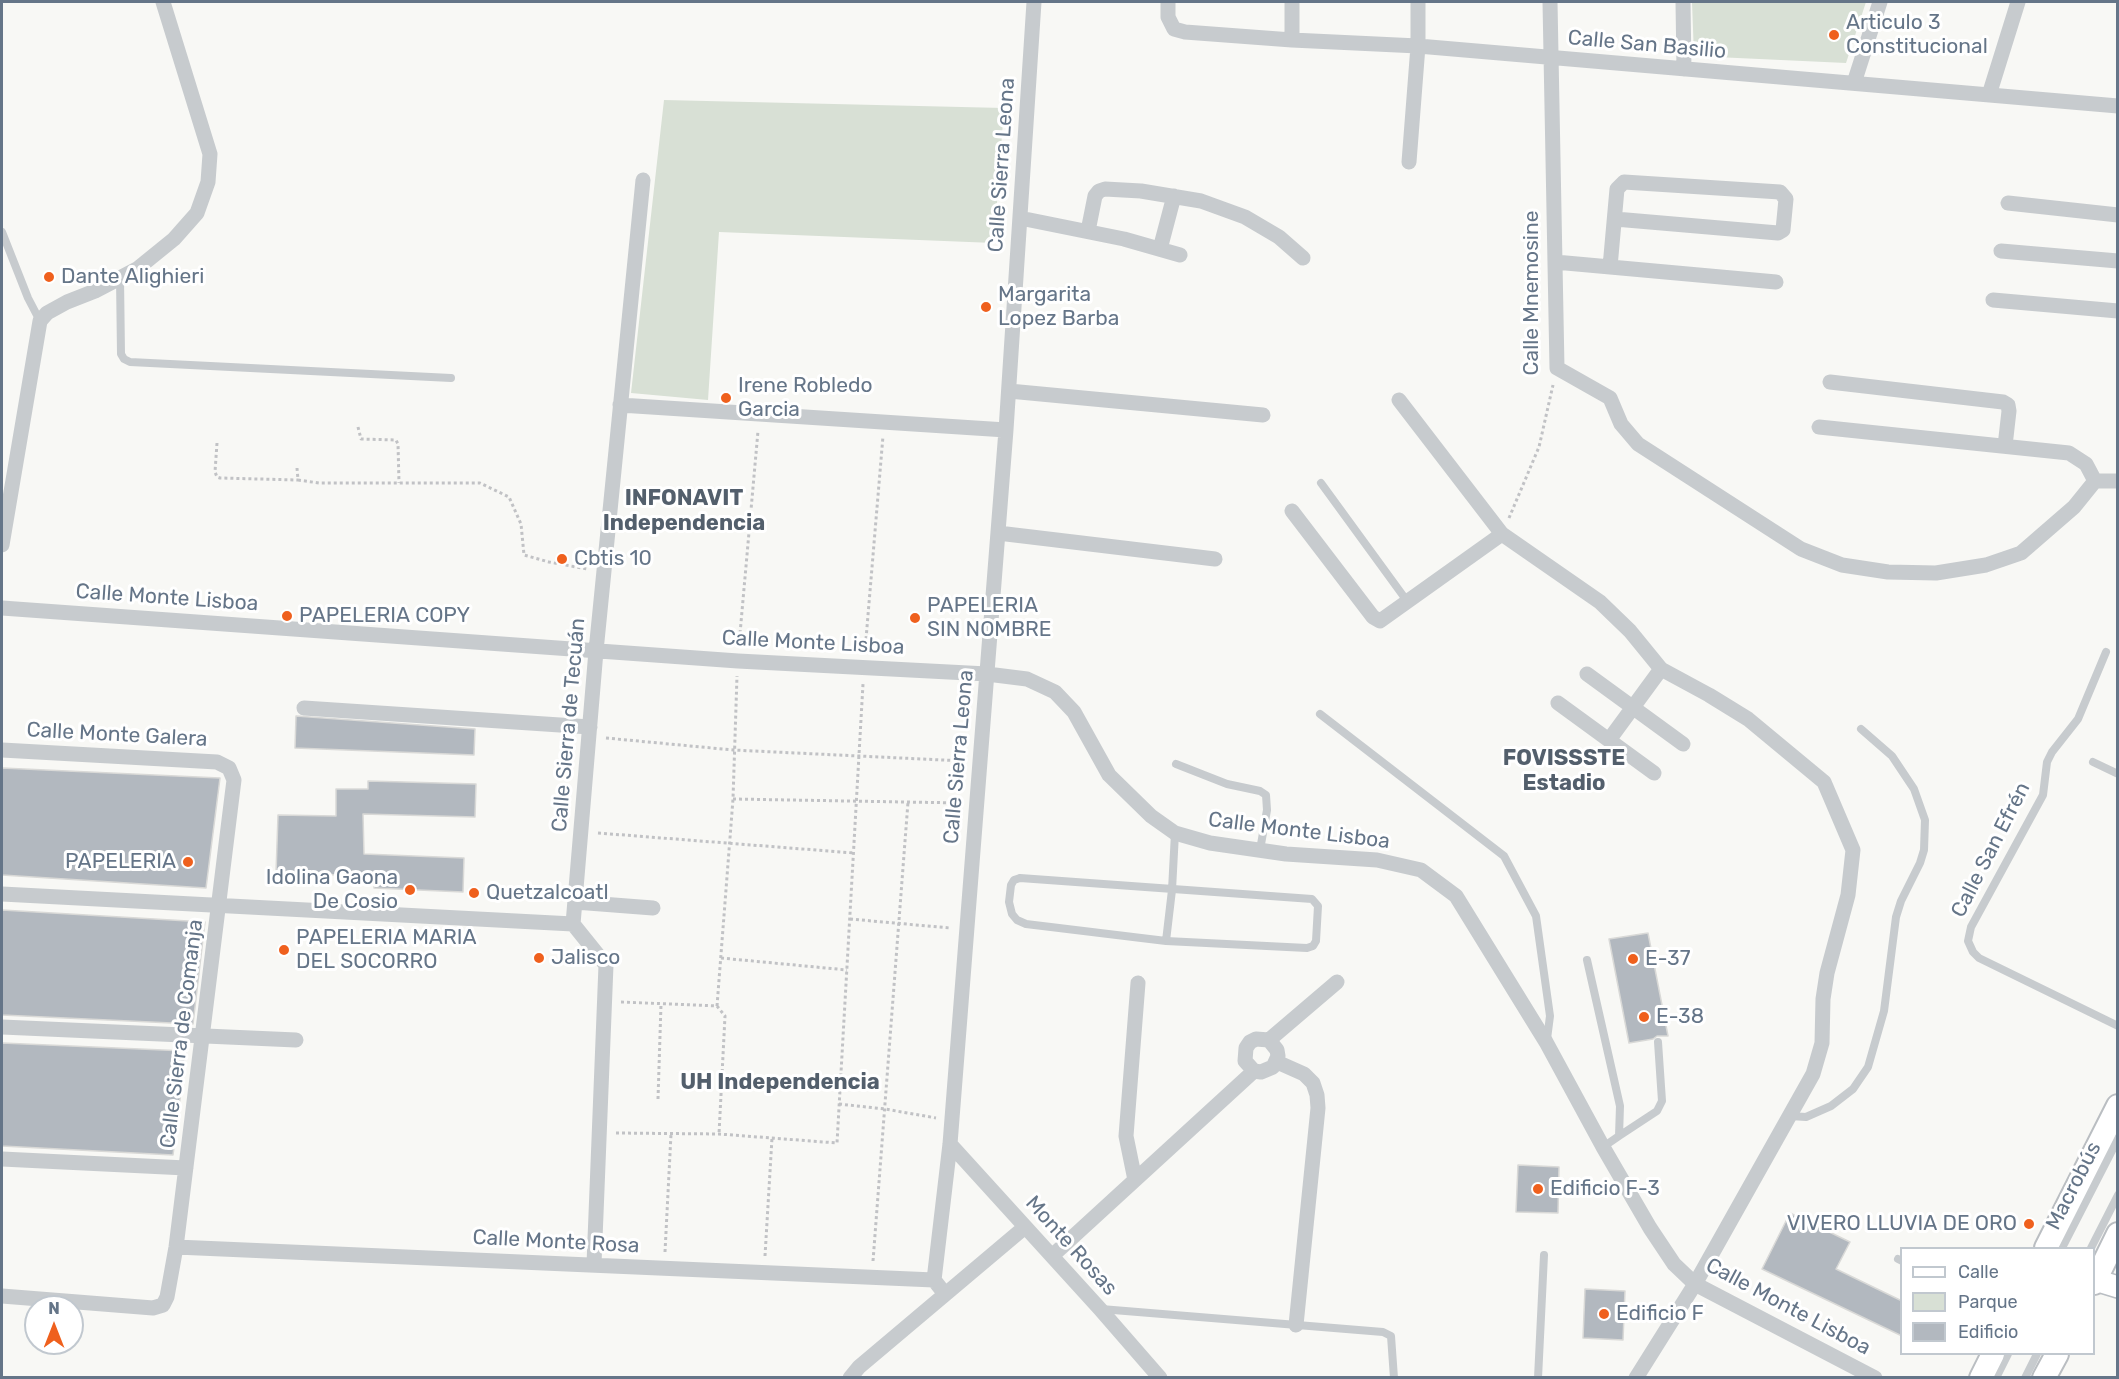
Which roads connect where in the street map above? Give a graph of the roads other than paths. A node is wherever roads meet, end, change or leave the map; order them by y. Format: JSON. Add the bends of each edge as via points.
{"nodes":[{"id":1,"x":163,"y":2,"type":"edge"},
{"id":2,"x":1168,"y":2,"type":"edge"},
{"id":3,"x":1292,"y":2,"type":"edge"},
{"id":4,"x":1418,"y":2,"type":"edge"},
{"id":5,"x":1550,"y":2,"type":"edge"},
{"id":6,"x":1683,"y":2,"type":"edge"},
{"id":7,"x":1880,"y":2,"type":"edge"},
{"id":8,"x":2018,"y":2,"type":"edge"},
{"id":9,"x":1034,"y":3,"type":"edge"},
{"id":10,"x":1292,"y":40,"type":"junction"},
{"id":11,"x":1418,"y":46,"type":"junction"},
{"id":12,"x":1551,"y":58,"type":"junction"},
{"id":13,"x":1684,"y":69,"type":"junction"},
{"id":14,"x":1854,"y":83,"type":"junction"},
{"id":15,"x":1989,"y":95,"type":"junction"},
{"id":16,"x":2118,"y":106,"type":"edge"},
{"id":17,"x":1409,"y":162,"type":"dead end"},
{"id":18,"x":643,"y":180,"type":"dead end"},
{"id":19,"x":1174,"y":196,"type":"junction"},
{"id":20,"x":2008,"y":203,"type":"dead end"},
{"id":21,"x":2118,"y":215,"type":"edge"},
{"id":22,"x":1020,"y":218,"type":"junction"},
{"id":23,"x":1615,"y":219,"type":"junction"},
{"id":24,"x":1088,"y":231,"type":"junction"},
{"id":25,"x":2,"y":232,"type":"edge"},
{"id":26,"x":1160,"y":249,"type":"junction"},
{"id":27,"x":2001,"y":251,"type":"dead end"},
{"id":28,"x":1180,"y":255,"type":"dead end"},
{"id":29,"x":1303,"y":258,"type":"dead end"},
{"id":30,"x":2118,"y":261,"type":"edge"},
{"id":31,"x":1555,"y":262,"type":"junction"},
{"id":32,"x":1610,"y":267,"type":"junction"},
{"id":33,"x":120,"y":278,"type":"junction"},
{"id":34,"x":1776,"y":282,"type":"dead end"},
{"id":35,"x":1993,"y":300,"type":"dead end"},
{"id":36,"x":2118,"y":305,"type":"edge"},
{"id":37,"x":2117,"y":311,"type":"edge"},
{"id":38,"x":40,"y":321,"type":"junction"},
{"id":39,"x":452,"y":378,"type":"dead end"},
{"id":40,"x":1830,"y":382,"type":"dead end"},
{"id":41,"x":1009,"y":391,"type":"junction"},
{"id":42,"x":1399,"y":400,"type":"dead end"},
{"id":43,"x":620,"y":405,"type":"junction"},
{"id":44,"x":1263,"y":415,"type":"dead end"},
{"id":45,"x":1820,"y":427,"type":"dead end"},
{"id":46,"x":1006,"y":430,"type":"junction"},
{"id":47,"x":2005,"y":446,"type":"junction"},
{"id":48,"x":2094,"y":480,"type":"junction"},
{"id":49,"x":2118,"y":481,"type":"edge"},
{"id":50,"x":1321,"y":483,"type":"dead end"},
{"id":51,"x":1292,"y":511,"type":"dead end"},
{"id":52,"x":998,"y":533,"type":"junction"},
{"id":53,"x":1502,"y":534,"type":"junction"},
{"id":54,"x":2,"y":545,"type":"edge"},
{"id":55,"x":1215,"y":560,"type":"dead end"},
{"id":56,"x":1407,"y":602,"type":"junction"},
{"id":57,"x":2,"y":608,"type":"edge"},
{"id":58,"x":596,"y":651,"type":"junction"},
{"id":59,"x":2106,"y":652,"type":"dead end"},
{"id":60,"x":1661,"y":669,"type":"junction"},
{"id":61,"x":1587,"y":674,"type":"dead end"},
{"id":62,"x":987,"y":675,"type":"junction"},
{"id":63,"x":1558,"y":703,"type":"dead end"},
{"id":64,"x":1633,"y":707,"type":"junction"},
{"id":65,"x":304,"y":708,"type":"dead end"},
{"id":66,"x":1320,"y":714,"type":"dead end"},
{"id":67,"x":1861,"y":729,"type":"dead end"},
{"id":68,"x":589,"y":732,"type":"junction"},
{"id":69,"x":1609,"y":740,"type":"junction"},
{"id":70,"x":1683,"y":744,"type":"dead end"},
{"id":71,"x":2,"y":750,"type":"edge"},
{"id":72,"x":2093,"y":762,"type":"dead end"},
{"id":73,"x":1176,"y":764,"type":"dead end"},
{"id":74,"x":229,"y":768,"type":"joint"},
{"id":75,"x":1654,"y":773,"type":"dead end"},
{"id":76,"x":2118,"y":774,"type":"edge"},
{"id":77,"x":1175,"y":833,"type":"junction"},
{"id":78,"x":1260,"y":850,"type":"junction"},
{"id":79,"x":1172,"y":890,"type":"junction"},
{"id":80,"x":2,"y":894,"type":"edge"},
{"id":81,"x":575,"y":902,"type":"junction"},
{"id":82,"x":219,"y":905,"type":"junction"},
{"id":83,"x":653,"y":908,"type":"dead end"},
{"id":84,"x":573,"y":924,"type":"junction"},
{"id":85,"x":1166,"y":940,"type":"junction"},
{"id":86,"x":1587,"y":960,"type":"dead end"},
{"id":87,"x":1138,"y":982,"type":"dead end"},
{"id":88,"x":1337,"y":982,"type":"dead end"},
{"id":89,"x":2,"y":1026,"type":"edge"},
{"id":90,"x":2118,"y":1026,"type":"edge"},
{"id":91,"x":203,"y":1036,"type":"junction"},
{"id":92,"x":296,"y":1040,"type":"dead end"},
{"id":93,"x":1269,"y":1040,"type":"junction"},
{"id":94,"x":1546,"y":1042,"type":"junction"},
{"id":95,"x":1658,"y":1042,"type":"dead end"},
{"id":96,"x":1277,"y":1062,"type":"junction"},
{"id":97,"x":1254,"y":1071,"type":"junction"},
{"id":98,"x":2118,"y":1106,"type":"edge"},
{"id":99,"x":1790,"y":1116,"type":"junction"},
{"id":100,"x":1619,"y":1136,"type":"junction"},
{"id":101,"x":2118,"y":1139,"type":"edge"},
{"id":102,"x":950,"y":1144,"type":"junction"},
{"id":103,"x":1603,"y":1147,"type":"junction"},
{"id":104,"x":2,"y":1160,"type":"edge"},
{"id":105,"x":186,"y":1168,"type":"junction"},
{"id":106,"x":1135,"y":1180,"type":"junction"},
{"id":107,"x":2118,"y":1195,"type":"edge"},
{"id":108,"x":1025,"y":1227,"type":"junction"},
{"id":109,"x":2118,"y":1234,"type":"edge"},
{"id":110,"x":176,"y":1246,"type":"junction"},
{"id":111,"x":2047,"y":1247,"type":"edge"},
{"id":112,"x":2063,"y":1247,"type":"edge"},
{"id":113,"x":2092,"y":1247,"type":"edge"},
{"id":114,"x":1544,"y":1255,"type":"dead end"},
{"id":115,"x":1052,"y":1256,"type":"junction"},
{"id":116,"x":594,"y":1264,"type":"junction"},
{"id":117,"x":2095,"y":1279,"type":"edge"},
{"id":118,"x":934,"y":1280,"type":"junction"},
{"id":119,"x":2095,"y":1281,"type":"edge"},
{"id":120,"x":1695,"y":1284,"type":"junction"},
{"id":121,"x":2118,"y":1287,"type":"edge"},
{"id":122,"x":945,"y":1294,"type":"junction"},
{"id":123,"x":2,"y":1296,"type":"edge"},
{"id":124,"x":1100,"y":1308,"type":"junction"},
{"id":125,"x":1296,"y":1325,"type":"junction"},
{"id":126,"x":1992,"y":1355,"type":"edge"},
{"id":127,"x":2007,"y":1355,"type":"edge"},
{"id":128,"x":2036,"y":1355,"type":"edge"},
{"id":129,"x":2055,"y":1355,"type":"edge"},
{"id":130,"x":850,"y":1377,"type":"edge"},
{"id":131,"x":1160,"y":1377,"type":"edge"},
{"id":132,"x":1394,"y":1377,"type":"edge"},
{"id":133,"x":1538,"y":1377,"type":"edge"},
{"id":134,"x":1636,"y":1377,"type":"edge"},
{"id":135,"x":1875,"y":1377,"type":"edge"},
{"id":136,"x":1981,"y":1377,"type":"edge"},
{"id":137,"x":1996,"y":1377,"type":"edge"},
{"id":138,"x":2025,"y":1377,"type":"edge"},
{"id":139,"x":2044,"y":1377,"type":"edge"}],
"edges":[{"from":1,"to":33,"type":"street","via":[[210,154],[208,182],[197,213],[174,239]]},
{"from":2,"to":10,"type":"street","name":"Calle San Basilio","via":[[1168,17],[1174,29]]},
{"from":3,"to":10,"type":"street"},
{"from":4,"to":11,"type":"street"},
{"from":5,"to":12,"type":"street","name":"Calle Mnemosine"},
{"from":6,"to":13,"type":"street"},
{"from":7,"to":14,"type":"street"},
{"from":8,"to":15,"type":"street"},
{"from":9,"to":22,"type":"street","name":"Calle Sierra Leona"},
{"from":10,"to":11,"type":"street","name":"Calle San Basilio"},
{"from":11,"to":12,"type":"street","name":"Calle San Basilio"},
{"from":11,"to":17,"type":"street"},
{"from":12,"to":13,"type":"street","name":"Calle San Basilio"},
{"from":12,"to":31,"type":"street","name":"Calle Mnemosine"},
{"from":13,"to":14,"type":"street","name":"Calle San Basilio"},
{"from":14,"to":15,"type":"street","name":"Calle San Basilio"},
{"from":15,"to":16,"type":"street","name":"Calle San Basilio"},
{"from":18,"to":43,"type":"street","name":"Calle Sierra de Tecuán"},
{"from":19,"to":24,"type":"street","via":[[1099,191]]},
{"from":19,"to":26,"type":"street"},
{"from":19,"to":29,"type":"street","via":[[1245,217],[1279,237]]},
{"from":20,"to":21,"type":"street"},
{"from":22,"to":24,"type":"street"},
{"from":22,"to":41,"type":"street","name":"Calle Sierra Leona"},
{"from":23,"to":23,"type":"street","via":[[1778,233],[1783,230],[1786,199],[1780,192],[1624,182],[1617,189]]},
{"from":23,"to":32,"type":"street"},
{"from":24,"to":26,"type":"street"},
{"from":25,"to":38,"type":"lane"},
{"from":26,"to":28,"type":"street"},
{"from":27,"to":30,"type":"street"},
{"from":31,"to":32,"type":"street"},
{"from":31,"to":48,"type":"street","name":"Calle Mnemosine","via":[[1557,369],[1610,398],[1621,424],[1638,444],[1801,549],[1842,566],[1936,573],[1986,565],[2021,553],[2074,507]]},
{"from":32,"to":34,"type":"street"},
{"from":33,"to":38,"type":"street","via":[[67,302]]},
{"from":33,"to":39,"type":"lane","via":[[121,354],[130,362]]},
{"from":35,"to":37,"type":"street"},
{"from":36,"to":37,"type":"street"},
{"from":38,"to":54,"type":"street"},
{"from":40,"to":47,"type":"street","via":[[2003,402],[2009,411]]},
{"from":41,"to":44,"type":"street"},
{"from":41,"to":46,"type":"street","name":"Calle Sierra Leona"},
{"from":42,"to":53,"type":"street"},
{"from":43,"to":46,"type":"street"},
{"from":43,"to":58,"type":"street","name":"Calle Sierra de Tecuán"},
{"from":45,"to":47,"type":"street"},
{"from":46,"to":52,"type":"street","name":"Calle Sierra Leona"},
{"from":47,"to":48,"type":"street","via":[[2075,455],[2086,464]]},
{"from":48,"to":49,"type":"street"},
{"from":50,"to":56,"type":"lane"},
{"from":51,"to":56,"type":"street","via":[[1373,617],[1380,621]]},
{"from":52,"to":55,"type":"street"},
{"from":52,"to":62,"type":"street","name":"Calle Sierra Leona"},
{"from":53,"to":56,"type":"street"},
{"from":53,"to":60,"type":"street","via":[[1600,602]]},
{"from":57,"to":58,"type":"street","name":"Calle Monte Lisboa"},
{"from":58,"to":62,"type":"street","name":"Calle Monte Lisboa"},
{"from":58,"to":68,"type":"street","name":"Calle Sierra de Tecuán"},
{"from":59,"to":90,"type":"lane","name":"Calle San Efrén","via":[[2078,719],[2047,762],[2043,795],[1971,927],[1968,940],[1979,958]]},
{"from":60,"to":64,"type":"street"},
{"from":60,"to":99,"type":"street","via":[[1748,719],[1824,782],[1853,850],[1848,895],[1827,973],[1822,1043],[1813,1074]]},
{"from":61,"to":64,"type":"street"},
{"from":62,"to":77,"type":"street","name":"Calle Monte Lisboa","via":[[1027,679],[1055,692],[1074,712],[1109,776]]},
{"from":62,"to":102,"type":"street","name":"Calle Sierra Leona"},
{"from":63,"to":69,"type":"street"},
{"from":64,"to":69,"type":"street"},
{"from":64,"to":70,"type":"street"},
{"from":65,"to":68,"type":"street"},
{"from":66,"to":94,"type":"lane","via":[[1504,856],[1536,916],[1550,1016]]},
{"from":67,"to":99,"type":"lane","via":[[1892,756],[1914,789],[1925,820],[1924,850],[1896,917],[1884,1011],[1868,1067],[1852,1089],[1831,1106],[1806,1117]]},
{"from":68,"to":81,"type":"street","name":"Calle Sierra de Tecuán"},
{"from":69,"to":75,"type":"street"},
{"from":71,"to":74,"type":"street","name":"Calle Monte Galera","via":[[217,762]]},
{"from":72,"to":76,"type":"lane"},
{"from":73,"to":78,"type":"lane","via":[[1266,795],[1268,810]]},
{"from":74,"to":82,"type":"street","name":"Calle Sierra de Comanja","via":[[234,780]]},
{"from":77,"to":78,"type":"street","name":"Calle Monte Lisboa"},
{"from":77,"to":79,"type":"lane"},
{"from":78,"to":94,"type":"street","name":"Calle Monte Lisboa","via":[[1377,860],[1421,870],[1456,896]]},
{"from":79,"to":85,"type":"lane"},
{"from":79,"to":85,"type":"lane","via":[[1312,899],[1318,906],[1316,941],[1307,948]]},
{"from":79,"to":85,"type":"lane","via":[[1020,878],[1011,885],[1012,914],[1026,924]]},
{"from":80,"to":82,"type":"street"},
{"from":81,"to":83,"type":"street"},
{"from":81,"to":84,"type":"street","name":"Calle Sierra de Tecuán"},
{"from":82,"to":84,"type":"street"},
{"from":82,"to":91,"type":"street","name":"Calle Sierra de Comanja"},
{"from":84,"to":116,"type":"street","via":[[606,965]]},
{"from":86,"to":100,"type":"lane","via":[[1620,1106]]},
{"from":87,"to":106,"type":"street","via":[[1126,1136]]},
{"from":88,"to":93,"type":"street"},
{"from":89,"to":91,"type":"street"},
{"from":91,"to":92,"type":"street"},
{"from":91,"to":105,"type":"street","name":"Calle Sierra de Comanja"},
{"from":93,"to":96,"type":"street","via":[[1277,1050]]},
{"from":93,"to":97,"type":"street","via":[[1256,1039],[1246,1048],[1245,1061]]},
{"from":94,"to":103,"type":"street","name":"Calle Monte Lisboa"},
{"from":95,"to":100,"type":"lane","via":[[1662,1101],[1658,1111]]},
{"from":96,"to":97,"type":"street","via":[[1268,1071]]},
{"from":96,"to":125,"type":"street","via":[[1304,1074],[1313,1083],[1318,1108]]},
{"from":97,"to":106,"type":"street"},
{"from":98,"to":111,"type":"main road"},
{"from":99,"to":120,"type":"street"},
{"from":100,"to":103,"type":"lane"},
{"from":101,"to":112,"type":"lane","name":"Macrobús"},
{"from":102,"to":108,"type":"street","name":"Monte Rosas"},
{"from":102,"to":118,"type":"street","name":"Calle Sierra Leona"},
{"from":103,"to":120,"type":"street","name":"Calle Monte Lisboa","via":[[1674,1264]]},
{"from":104,"to":105,"type":"street"},
{"from":105,"to":110,"type":"street","name":"Calle Sierra de Comanja"},
{"from":106,"to":115,"type":"street"},
{"from":107,"to":113,"type":"lane","name":"Macrobús"},
{"from":108,"to":115,"type":"street","name":"Monte Rosas"},
{"from":108,"to":122,"type":"street"},
{"from":109,"to":117,"type":"main road"},
{"from":110,"to":116,"type":"street","name":"Calle Monte Rosa"},
{"from":110,"to":123,"type":"street","name":"Calle Sierra de Comanja","via":[[167,1297],[163,1305],[153,1308]]},
{"from":114,"to":133,"type":"lane"},
{"from":115,"to":124,"type":"street","name":"Monte Rosas"},
{"from":116,"to":118,"type":"street","name":"Calle Monte Rosa"},
{"from":118,"to":122,"type":"street"},
{"from":119,"to":121,"type":"street"},
{"from":120,"to":134,"type":"street"},
{"from":120,"to":135,"type":"street","name":"Calle Monte Lisboa"},
{"from":122,"to":130,"type":"street"},
{"from":124,"to":125,"type":"lane"},
{"from":124,"to":131,"type":"street","name":"Monte Rosas"},
{"from":125,"to":132,"type":"lane","via":[[1383,1332],[1391,1336]]},
{"from":126,"to":136,"type":"main road"},
{"from":127,"to":137,"type":"lane"},
{"from":128,"to":138,"type":"lane"},
{"from":129,"to":139,"type":"main road"}]}
